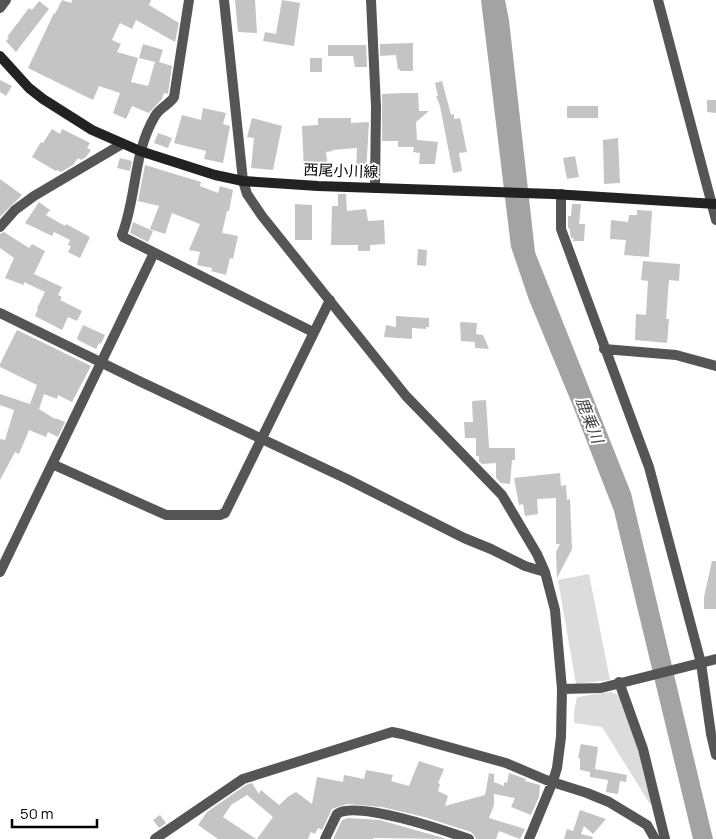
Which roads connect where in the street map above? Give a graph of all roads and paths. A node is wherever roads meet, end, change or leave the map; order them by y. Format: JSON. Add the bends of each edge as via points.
{"nodes":[{"id":1,"x":6,"y":0,"type":"edge"},
{"id":2,"x":188,"y":0,"type":"edge"},
{"id":3,"x":224,"y":0,"type":"edge"},
{"id":4,"x":371,"y":0,"type":"edge"},
{"id":5,"x":658,"y":0,"type":"edge"},
{"id":6,"x":0,"y":8,"type":"edge"},
{"id":7,"x":0,"y":56,"type":"edge"},
{"id":8,"x":122,"y":144,"type":"junction"},
{"id":9,"x":140,"y":151,"type":"junction"},
{"id":10,"x":243,"y":180,"type":"junction"},
{"id":11,"x":375,"y":188,"type":"junction"},
{"id":12,"x":557,"y":194,"type":"junction"},
{"id":13,"x":714,"y":204,"type":"edge"},
{"id":14,"x":716,"y":220,"type":"edge"},
{"id":15,"x":0,"y":227,"type":"edge"},
{"id":16,"x":154,"y":253,"type":"junction"},
{"id":17,"x":330,"y":300,"type":"junction"},
{"id":18,"x":0,"y":312,"type":"edge"},
{"id":19,"x":313,"y":332,"type":"junction"},
{"id":20,"x":604,"y":349,"type":"junction"},
{"id":21,"x":101,"y":363,"type":"junction"},
{"id":22,"x":716,"y":366,"type":"edge"},
{"id":23,"x":261,"y":440,"type":"junction"},
{"id":24,"x":52,"y":464,"type":"junction"},
{"id":25,"x":0,"y":572,"type":"edge"},
{"id":26,"x":545,"y":572,"type":"junction"},
{"id":27,"x":716,"y":660,"type":"edge"},
{"id":28,"x":696,"y":664,"type":"junction"},
{"id":29,"x":624,"y":681,"type":"junction"},
{"id":30,"x":562,"y":689,"type":"junction"},
{"id":31,"x":716,"y":755,"type":"edge"},
{"id":32,"x":553,"y":781,"type":"junction"},
{"id":33,"x":155,"y":839,"type":"edge"},
{"id":34,"x":325,"y":839,"type":"edge"},
{"id":35,"x":469,"y":839,"type":"edge"},
{"id":36,"x":529,"y":839,"type":"edge"},
{"id":37,"x":655,"y":839,"type":"edge"},
{"id":38,"x":665,"y":839,"type":"edge"}],
"edges":[{"from":1,"to":6,"type":"street"},
{"from":2,"to":9,"type":"street","via":[[174,97],[154,116]]},
{"from":3,"to":10,"type":"street"},
{"from":4,"to":11,"type":"street","via":[[376,107]]},
{"from":5,"to":13,"type":"street"},
{"from":7,"to":8,"type":"main road","name":"西尾小川線","via":[[43,99],[92,130]]},
{"from":8,"to":9,"type":"main road","name":"西尾小川線"},
{"from":8,"to":15,"type":"street","via":[[34,196]]},
{"from":9,"to":10,"type":"main road","name":"西尾小川線","via":[[201,172]]},
{"from":9,"to":16,"type":"street","via":[[128,219],[122,235]]},
{"from":10,"to":11,"type":"main road","name":"西尾小川線"},
{"from":10,"to":17,"type":"street","via":[[247,194],[262,216]]},
{"from":11,"to":12,"type":"main road","name":"西尾小川線"},
{"from":12,"to":13,"type":"main road","name":"西尾小川線"},
{"from":12,"to":20,"type":"street","via":[[561,229]]},
{"from":13,"to":14,"type":"street"},
{"from":16,"to":19,"type":"street"},
{"from":16,"to":21,"type":"street"},
{"from":17,"to":19,"type":"street"},
{"from":17,"to":26,"type":"street","via":[[406,396],[502,495]]},
{"from":18,"to":21,"type":"street"},
{"from":19,"to":23,"type":"street"},
{"from":20,"to":22,"type":"street","via":[[676,354]]},
{"from":20,"to":28,"type":"street","via":[[649,467]]},
{"from":21,"to":23,"type":"street"},
{"from":21,"to":24,"type":"street"},
{"from":23,"to":24,"type":"street","via":[[228,510],[220,515],[166,516]]},
{"from":23,"to":26,"type":"street","via":[[464,538]]},
{"from":24,"to":25,"type":"street"},
{"from":26,"to":30,"type":"street","via":[[555,610]]},
{"from":27,"to":28,"type":"street"},
{"from":28,"to":29,"type":"street"},
{"from":28,"to":31,"type":"street"},
{"from":29,"to":30,"type":"street","via":[[601,688]]},
{"from":29,"to":38,"type":"street"},
{"from":30,"to":32,"type":"street","via":[[561,737]]},
{"from":32,"to":33,"type":"street","via":[[506,763],[392,732],[243,779]]},
{"from":32,"to":36,"type":"street"},
{"from":32,"to":37,"type":"street","via":[[608,802],[647,825]]},
{"from":34,"to":35,"type":"street","via":[[336,814],[344,811],[371,812],[408,820]]}]}
